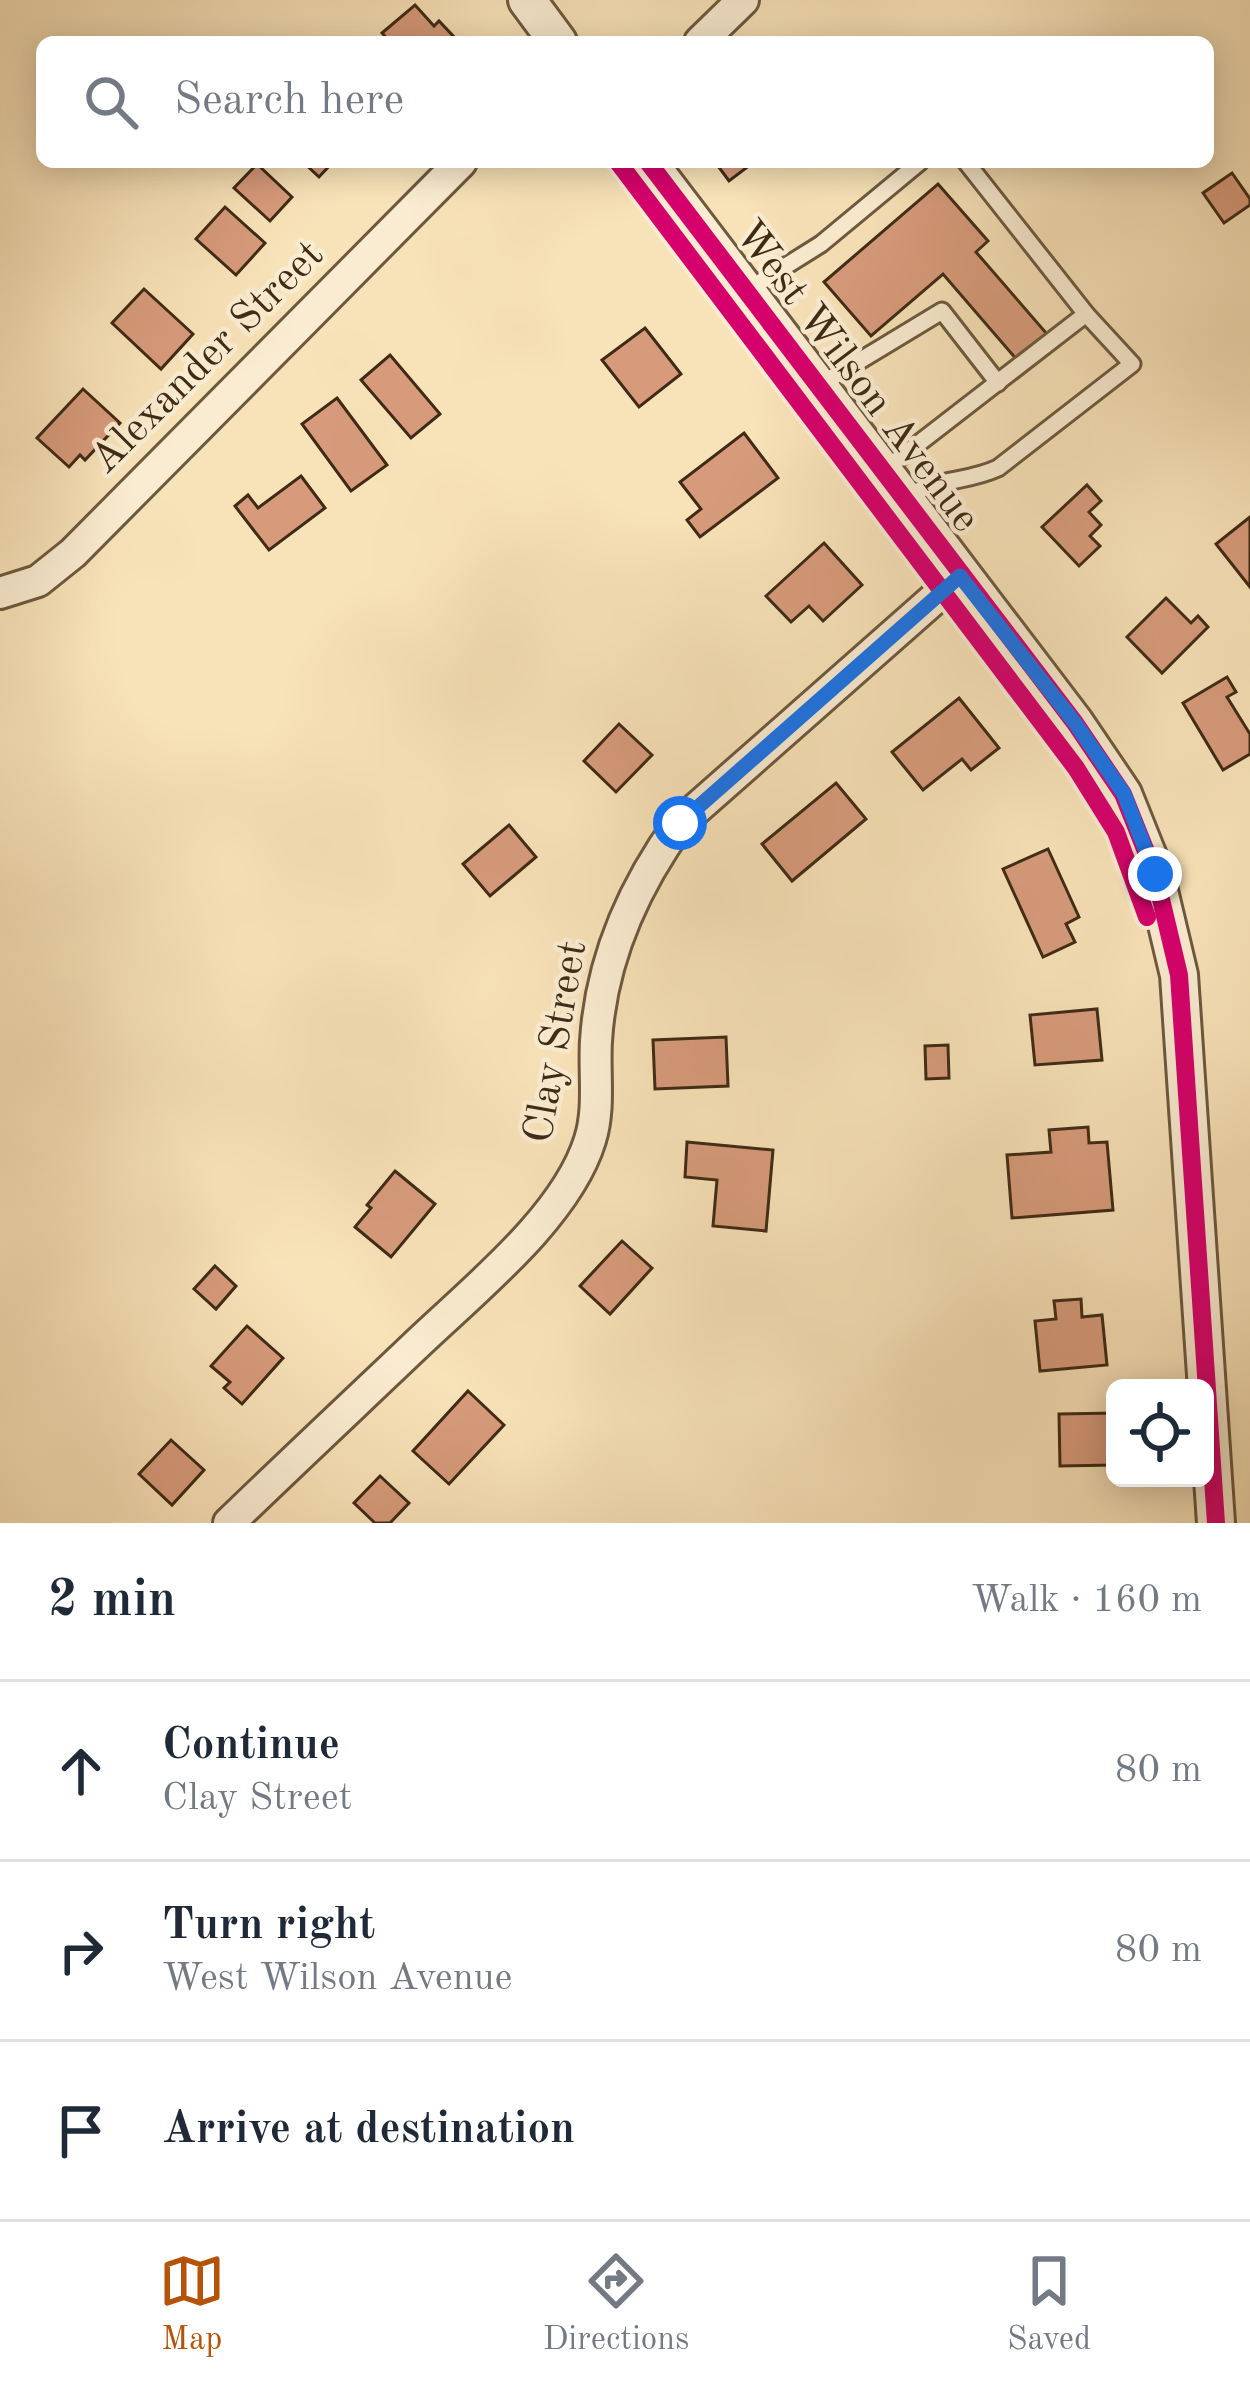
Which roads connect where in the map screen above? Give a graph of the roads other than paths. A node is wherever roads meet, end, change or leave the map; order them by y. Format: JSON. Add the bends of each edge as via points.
{"nodes":[{"id":1,"x":526,"y":0,"type":"edge"},
{"id":2,"x":743,"y":0,"type":"edge"},
{"id":3,"x":553,"y":36,"type":"edge"},
{"id":4,"x":706,"y":36,"type":"edge"},
{"id":5,"x":455,"y":168,"type":"edge"},
{"id":6,"x":653,"y":168,"type":"edge"},
{"id":7,"x":913,"y":168,"type":"edge"},
{"id":8,"x":971,"y":168,"type":"edge"},
{"id":9,"x":746,"y":291,"type":"junction"},
{"id":10,"x":1087,"y":314,"type":"junction"},
{"id":11,"x":998,"y":383,"type":"junction"},
{"id":12,"x":817,"y":386,"type":"junction"},
{"id":13,"x":891,"y":486,"type":"junction"},
{"id":14,"x":960,"y":576,"type":"junction"},
{"id":15,"x":0,"y":593,"type":"edge"},
{"id":16,"x":229,"y":1523,"type":"edge"},
{"id":17,"x":1216,"y":1523,"type":"edge"}],
"edges":[{"from":1,"to":3,"type":"street"},
{"from":2,"to":4,"type":"street"},
{"from":5,"to":15,"type":"street","name":"Alexander Street","via":[[73,553],[38,581]]},
{"from":6,"to":9,"type":"street","name":"West Wilson Avenue"},
{"from":7,"to":9,"type":"lane","via":[[821,244]]},
{"from":8,"to":10,"type":"lane"},
{"from":9,"to":12,"type":"street","name":"West Wilson Avenue"},
{"from":10,"to":11,"type":"lane"},
{"from":10,"to":13,"type":"lane","via":[[1132,364],[998,468]]},
{"from":11,"to":12,"type":"lane","via":[[942,310]]},
{"from":11,"to":13,"type":"lane"},
{"from":12,"to":13,"type":"street","name":"West Wilson Avenue"},
{"from":13,"to":14,"type":"street","name":"West Wilson Avenue"},
{"from":14,"to":16,"type":"street","name":"Clay Street","via":[[680,823],[629,904],[614,947],[600,996],[591,1139],[572,1177],[496,1269]]},
{"from":14,"to":17,"type":"street","name":"West Wilson Avenue","via":[[1124,794],[1155,874],[1179,975]]}]}
